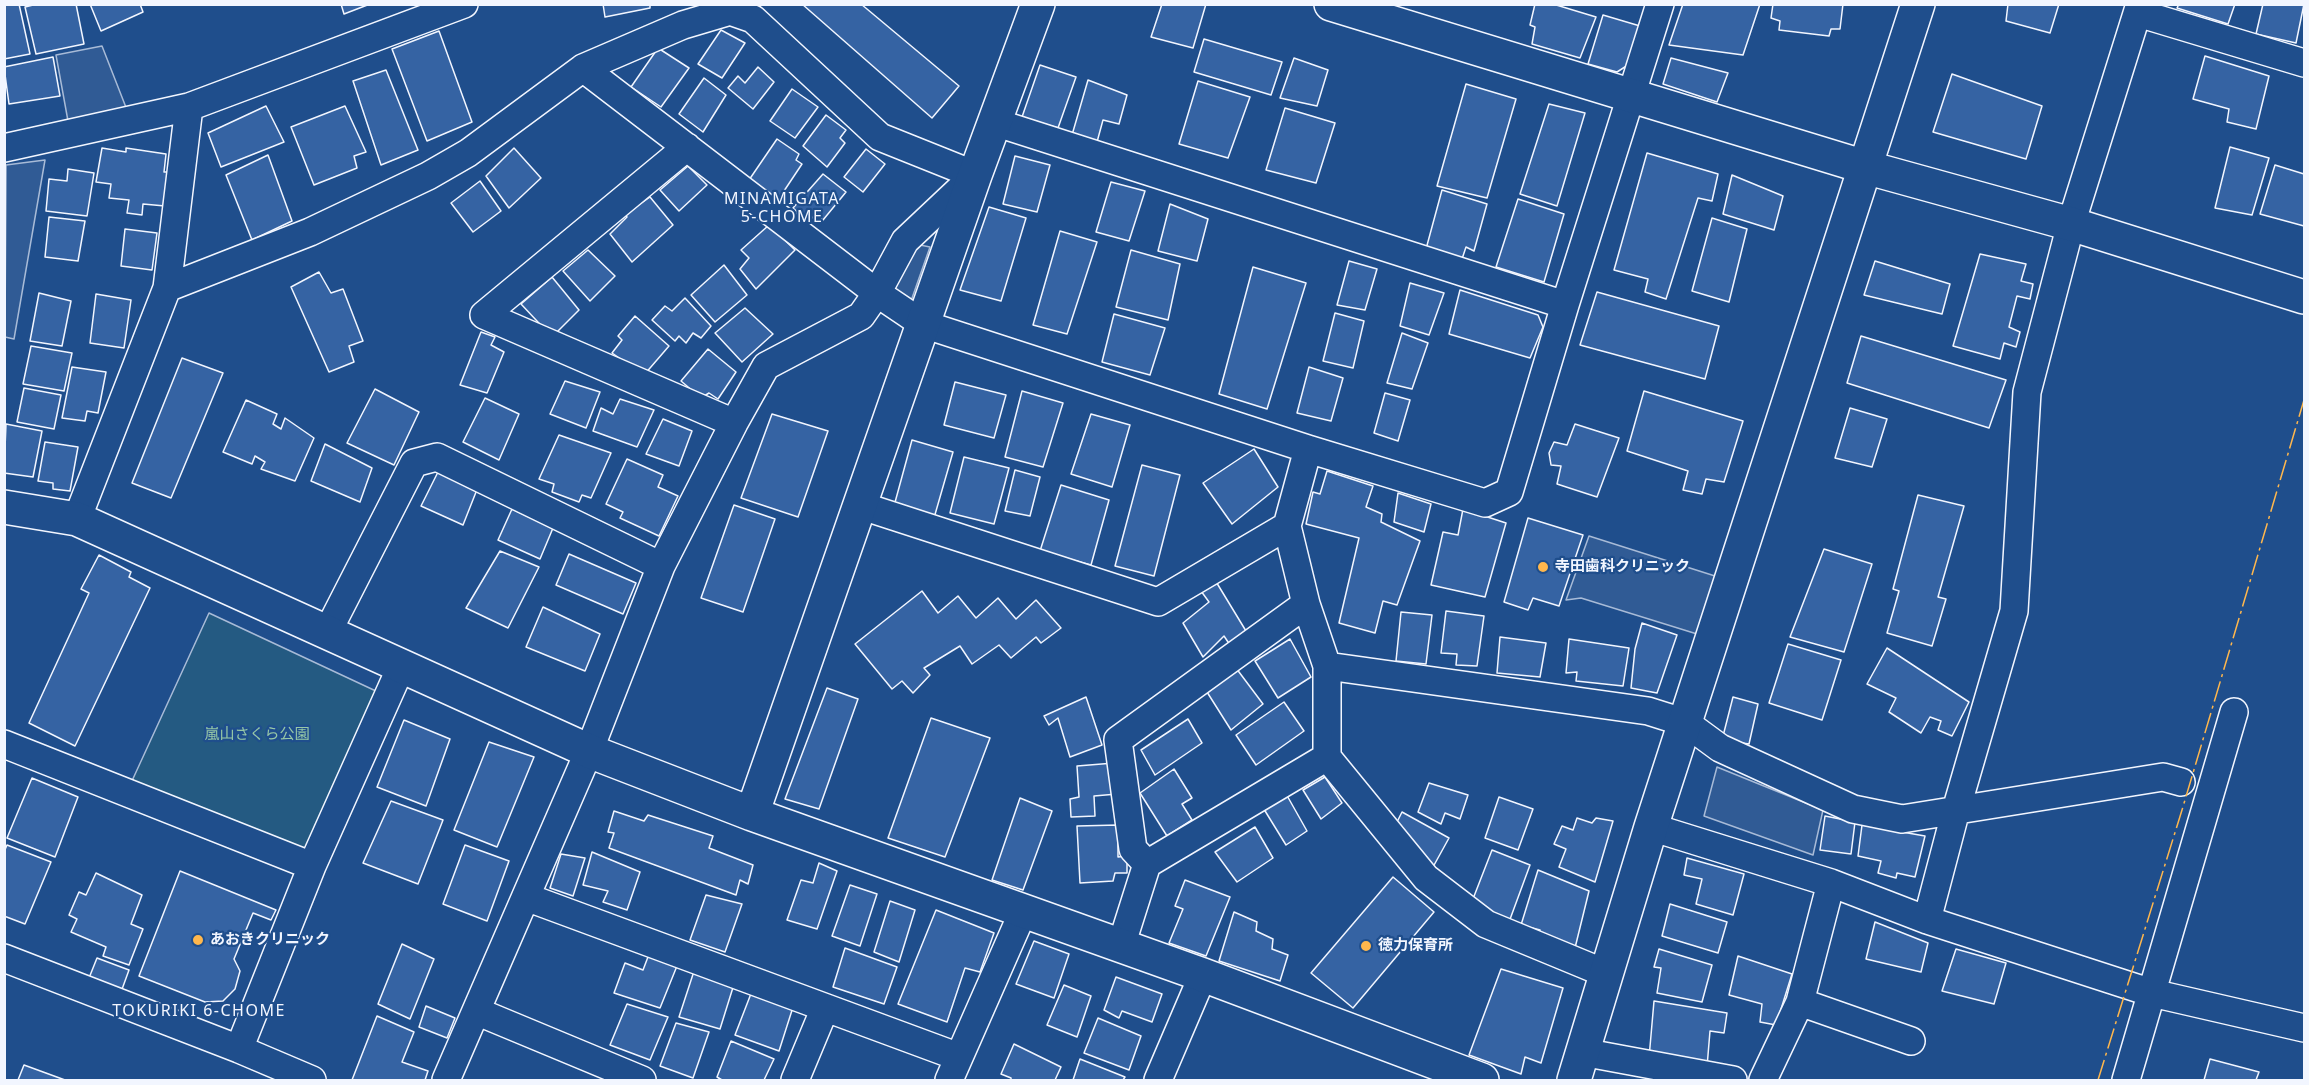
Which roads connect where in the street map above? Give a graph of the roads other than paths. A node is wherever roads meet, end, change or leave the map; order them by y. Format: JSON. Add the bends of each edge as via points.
{"nodes":[{"id":1,"x":464,"y":4,"type":"edge"},
{"id":2,"x":1038,"y":4,"type":"edge"},
{"id":3,"x":1331,"y":4,"type":"edge"},
{"id":4,"x":1660,"y":4,"type":"edge"},
{"id":5,"x":1918,"y":4,"type":"edge"},
{"id":6,"x":2139,"y":9,"type":"edge"},
{"id":7,"x":680,"y":15,"type":"edge"},
{"id":8,"x":2304,"y":63,"type":"edge"},
{"id":9,"x":583,"y":68,"type":"junction"},
{"id":10,"x":1632,"y":96,"type":"junction"},
{"id":11,"x":189,"y":107,"type":"junction"},
{"id":12,"x":994,"y":122,"type":"junction"},
{"id":13,"x":687,"y":147,"type":"junction"},
{"id":14,"x":4,"y":148,"type":"edge"},
{"id":15,"x":1866,"y":167,"type":"junction"},
{"id":16,"x":975,"y":175,"type":"junction"},
{"id":17,"x":2071,"y":224,"type":"junction"},
{"id":18,"x":167,"y":288,"type":"junction"},
{"id":19,"x":877,"y":294,"type":"junction"},
{"id":20,"x":2304,"y":297,"type":"edge"},
{"id":21,"x":1565,"y":305,"type":"junction"},
{"id":22,"x":923,"y":324,"type":"junction"},
{"id":23,"x":734,"y":423,"type":"junction"},
{"id":24,"x":1308,"y":448,"type":"junction"},
{"id":25,"x":859,"y":505,"type":"junction"},
{"id":26,"x":4,"y":507,"type":"edge"},
{"id":27,"x":77,"y":519,"type":"junction"},
{"id":28,"x":1287,"y":526,"type":"junction"},
{"id":29,"x":661,"y":566,"type":"junction"},
{"id":30,"x":1306,"y":604,"type":"junction"},
{"id":31,"x":328,"y":631,"type":"junction"},
{"id":32,"x":1327,"y":666,"type":"junction"},
{"id":33,"x":401,"y":667,"type":"junction"},
{"id":34,"x":2234,"y":712,"type":"dead end"},
{"id":35,"x":1686,"y":723,"type":"junction"},
{"id":36,"x":4,"y":744,"type":"edge"},
{"id":37,"x":589,"y":752,"type":"junction"},
{"id":38,"x":1327,"y":757,"type":"junction"},
{"id":39,"x":2181,"y":782,"type":"dead end"},
{"id":40,"x":1956,"y":810,"type":"junction"},
{"id":41,"x":752,"y":814,"type":"junction"},
{"id":42,"x":1651,"y":827,"type":"junction"},
{"id":43,"x":1147,"y":864,"type":"junction"},
{"id":44,"x":312,"y":866,"type":"junction"},
{"id":45,"x":1831,"y":883,"type":"junction"},
{"id":46,"x":526,"y":897,"type":"junction"},
{"id":47,"x":1023,"y":912,"type":"junction"},
{"id":48,"x":1927,"y":920,"type":"junction"},
{"id":49,"x":1121,"y":946,"type":"junction"},
{"id":50,"x":4,"y":958,"type":"edge"},
{"id":51,"x":1606,"y":974,"type":"junction"},
{"id":52,"x":1203,"y":975,"type":"junction"},
{"id":53,"x":2152,"y":993,"type":"junction"},
{"id":54,"x":1800,"y":1002,"type":"junction"},
{"id":55,"x":825,"y":1008,"type":"junction"},
{"id":56,"x":476,"y":1011,"type":"junction"},
{"id":57,"x":2304,"y":1028,"type":"edge"},
{"id":58,"x":1911,"y":1041,"type":"dead end"},
{"id":59,"x":239,"y":1049,"type":"junction"},
{"id":60,"x":1578,"y":1066,"type":"edge"},
{"id":61,"x":954,"y":1069,"type":"edge"},
{"id":62,"x":312,"y":1080,"type":"edge"},
{"id":63,"x":446,"y":1080,"type":"edge"},
{"id":64,"x":642,"y":1080,"type":"edge"},
{"id":65,"x":795,"y":1080,"type":"edge"},
{"id":66,"x":1158,"y":1080,"type":"edge"},
{"id":67,"x":1482,"y":1080,"type":"edge"},
{"id":68,"x":1733,"y":1080,"type":"edge"},
{"id":69,"x":1763,"y":1080,"type":"edge"},
{"id":70,"x":2126,"y":1080,"type":"edge"}],
"edges":[{"from":1,"to":11,"type":"street"},
{"from":2,"to":12,"type":"street"},
{"from":3,"to":10,"type":"street"},
{"from":4,"to":10,"type":"street"},
{"from":5,"to":15,"type":"street"},
{"from":6,"to":8,"type":"street"},
{"from":6,"to":17,"type":"street"},
{"from":7,"to":9,"type":"street"},
{"from":7,"to":16,"type":"street","via":[[730,11],[753,20],[880,136]]},
{"from":9,"to":13,"type":"street"},
{"from":9,"to":18,"type":"street","via":[[468,153],[428,176],[310,232]]},
{"from":10,"to":15,"type":"street"},
{"from":10,"to":21,"type":"street"},
{"from":11,"to":14,"type":"street"},
{"from":11,"to":18,"type":"street"},
{"from":12,"to":16,"type":"street"},
{"from":12,"to":21,"type":"street"},
{"from":13,"to":19,"type":"street"},
{"from":13,"to":23,"type":"street","via":[[484,315]]},
{"from":15,"to":17,"type":"street"},
{"from":15,"to":35,"type":"street"},
{"from":16,"to":19,"type":"street","via":[[905,241]]},
{"from":16,"to":22,"type":"street"},
{"from":17,"to":20,"type":"street"},
{"from":17,"to":40,"type":"street","via":[[2027,392],[2014,611]]},
{"from":18,"to":27,"type":"street"},
{"from":19,"to":22,"type":"street"},
{"from":19,"to":23,"type":"street","via":[[861,316],[766,366]]},
{"from":21,"to":24,"type":"street","via":[[1509,492],[1485,503]]},
{"from":22,"to":24,"type":"street"},
{"from":22,"to":25,"type":"street"},
{"from":23,"to":29,"type":"street"},
{"from":24,"to":28,"type":"street"},
{"from":25,"to":28,"type":"street","via":[[1158,602]]},
{"from":25,"to":41,"type":"street"},
{"from":26,"to":27,"type":"street"},
{"from":27,"to":31,"type":"street"},
{"from":28,"to":30,"type":"street"},
{"from":29,"to":31,"type":"street","via":[[436,457],[414,463]]},
{"from":29,"to":37,"type":"street"},
{"from":30,"to":32,"type":"street"},
{"from":30,"to":43,"type":"street","via":[[1118,740],[1133,849]]},
{"from":31,"to":33,"type":"street"},
{"from":32,"to":35,"type":"street","via":[[1648,711]]},
{"from":32,"to":38,"type":"street"},
{"from":33,"to":37,"type":"street"},
{"from":33,"to":44,"type":"street"},
{"from":34,"to":53,"type":"street"},
{"from":35,"to":40,"type":"street","via":[[1719,748],[1853,809],[1902,819]]},
{"from":35,"to":42,"type":"street"},
{"from":36,"to":44,"type":"street"},
{"from":37,"to":41,"type":"street"},
{"from":37,"to":46,"type":"street"},
{"from":38,"to":43,"type":"street"},
{"from":38,"to":51,"type":"street","via":[[1426,878],[1486,924]]},
{"from":39,"to":40,"type":"street","via":[[2163,777]]},
{"from":40,"to":48,"type":"street"},
{"from":41,"to":47,"type":"street"},
{"from":42,"to":45,"type":"street"},
{"from":42,"to":51,"type":"street"},
{"from":43,"to":49,"type":"street"},
{"from":44,"to":59,"type":"street"},
{"from":45,"to":48,"type":"street"},
{"from":45,"to":54,"type":"street"},
{"from":46,"to":55,"type":"street"},
{"from":46,"to":56,"type":"street"},
{"from":47,"to":49,"type":"street"},
{"from":47,"to":61,"type":"street"},
{"from":48,"to":53,"type":"street"},
{"from":49,"to":52,"type":"street"},
{"from":50,"to":59,"type":"street"},
{"from":51,"to":60,"type":"street"},
{"from":52,"to":66,"type":"street"},
{"from":52,"to":67,"type":"street"},
{"from":53,"to":57,"type":"street"},
{"from":53,"to":70,"type":"street"},
{"from":54,"to":58,"type":"street"},
{"from":54,"to":69,"type":"street"},
{"from":55,"to":61,"type":"street"},
{"from":55,"to":65,"type":"street"},
{"from":56,"to":63,"type":"street"},
{"from":56,"to":64,"type":"street"},
{"from":59,"to":62,"type":"street"},
{"from":60,"to":68,"type":"street"}]}
